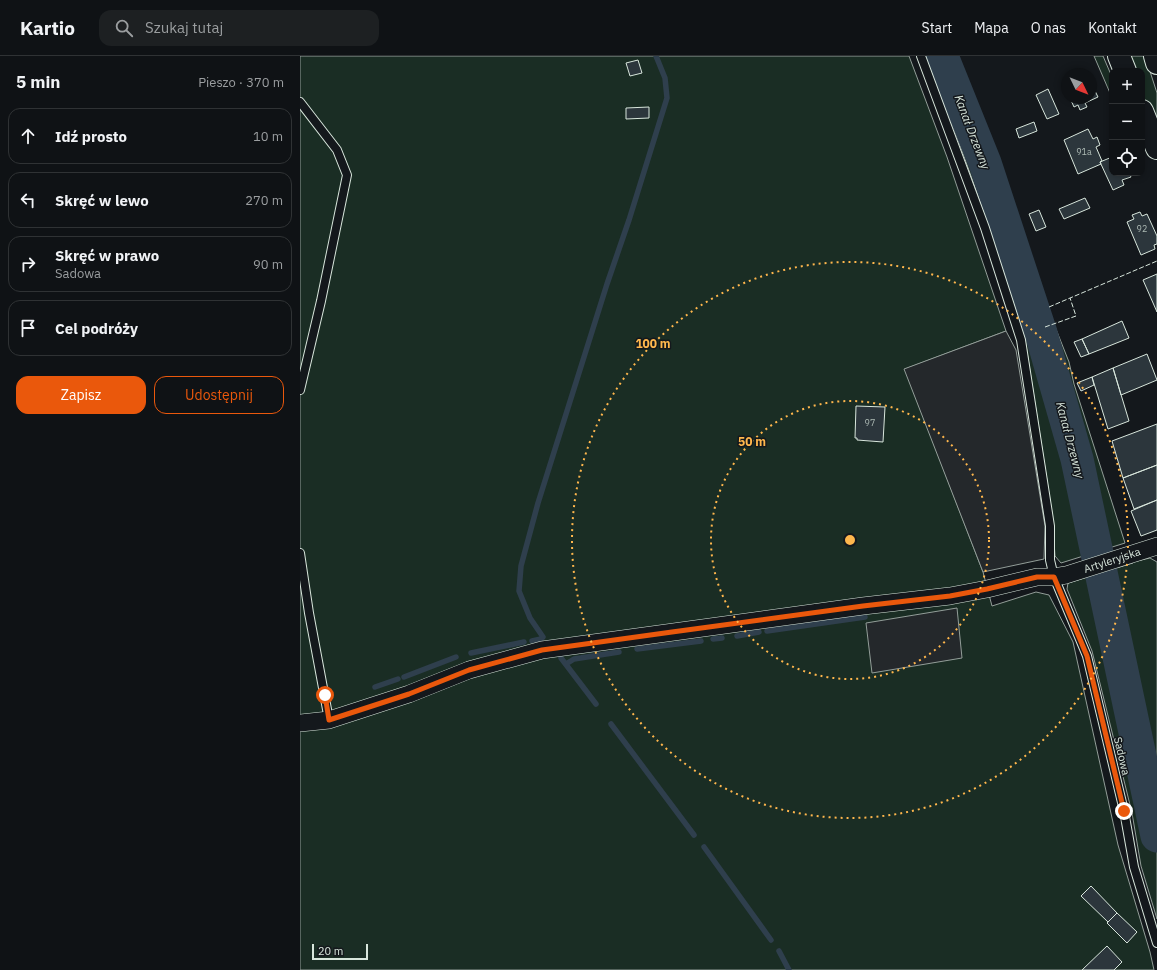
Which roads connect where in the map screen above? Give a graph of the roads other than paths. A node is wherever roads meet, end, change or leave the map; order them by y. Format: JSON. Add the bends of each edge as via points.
{"nodes":[{"id":1,"x":921,"y":56,"type":"edge"},
{"id":2,"x":1119,"y":56,"type":"edge"},
{"id":3,"x":1155,"y":56,"type":"edge"},
{"id":4,"x":1157,"y":63,"type":"edge"},
{"id":5,"x":1124,"y":68,"type":"edge"},
{"id":6,"x":300,"y":102,"type":"edge"},
{"id":7,"x":1145,"y":118,"type":"edge"},
{"id":8,"x":1157,"y":148,"type":"edge"},
{"id":9,"x":300,"y":390,"type":"edge"},
{"id":10,"x":1157,"y":546,"type":"edge"},
{"id":11,"x":300,"y":553,"type":"edge"},
{"id":12,"x":1060,"y":576,"type":"junction"},
{"id":13,"x":329,"y":720,"type":"junction"},
{"id":14,"x":300,"y":723,"type":"edge"},
{"id":15,"x":1157,"y":943,"type":"edge"}],
"edges":[{"from":1,"to":12,"type":"lane","name":"Sadowa","via":[[985,228],[1021,340],[1050,526],[1050,560]]},
{"from":2,"to":5,"type":"street"},
{"from":3,"to":4,"type":"street"},
{"from":6,"to":9,"type":"lane","via":[[337,150],[348,175]]},
{"from":7,"to":8,"type":"street"},
{"from":10,"to":12,"type":"street","name":"Artyleryjska"},
{"from":11,"to":13,"type":"lane"},
{"from":12,"to":13,"type":"street","name":"Artyleryjska","via":[[1037,577],[950,596],[542,650],[469,670],[409,694]]},
{"from":12,"to":15,"type":"lane","name":"Sadowa","via":[[1087,656],[1124,811],[1134,867]]},
{"from":13,"to":14,"type":"street","name":"Artyleryjska"}]}
